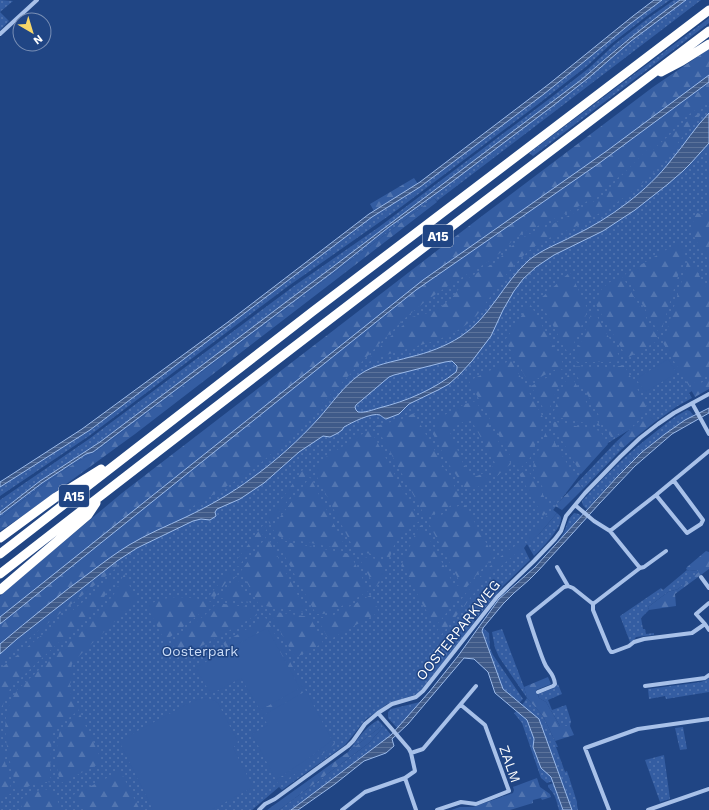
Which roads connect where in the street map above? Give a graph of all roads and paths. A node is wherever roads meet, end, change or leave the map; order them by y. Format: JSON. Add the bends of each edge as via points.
{"nodes":[{"id":1,"x":37,"y":0,"type":"edge"},
{"id":2,"x":709,"y":10,"type":"edge"},
{"id":3,"x":709,"y":31,"type":"edge"},
{"id":4,"x":0,"y":34,"type":"edge"},
{"id":5,"x":709,"y":44,"type":"edge"},
{"id":6,"x":637,"y":85,"type":"junction"},
{"id":7,"x":709,"y":394,"type":"edge"},
{"id":8,"x":692,"y":403,"type":"junction"},
{"id":9,"x":709,"y":434,"type":"edge"},
{"id":10,"x":148,"y":439,"type":"junction"},
{"id":11,"x":709,"y":451,"type":"edge"},
{"id":12,"x":674,"y":480,"type":"junction"},
{"id":13,"x":101,"y":495,"type":"junction"},
{"id":14,"x":656,"y":495,"type":"junction"},
{"id":15,"x":576,"y":505,"type":"junction"},
{"id":16,"x":610,"y":531,"type":"junction"},
{"id":17,"x":0,"y":538,"type":"edge"},
{"id":18,"x":666,"y":550,"type":"dead end"},
{"id":19,"x":0,"y":554,"type":"edge"},
{"id":20,"x":557,"y":567,"type":"dead end"},
{"id":21,"x":640,"y":568,"type":"junction"},
{"id":22,"x":0,"y":574,"type":"edge"},
{"id":23,"x":701,"y":577,"type":"dead end"},
{"id":24,"x":568,"y":586,"type":"junction"},
{"id":25,"x":709,"y":588,"type":"edge"},
{"id":26,"x":0,"y":590,"type":"edge"},
{"id":27,"x":709,"y":603,"type":"edge"},
{"id":28,"x":593,"y":604,"type":"junction"},
{"id":29,"x":705,"y":624,"type":"junction"},
{"id":30,"x":709,"y":630,"type":"edge"},
{"id":31,"x":709,"y":675,"type":"edge"},
{"id":32,"x":476,"y":686,"type":"dead end"},
{"id":33,"x":645,"y":686,"type":"dead end"},
{"id":34,"x":538,"y":692,"type":"dead end"},
{"id":35,"x":461,"y":705,"type":"junction"},
{"id":36,"x":378,"y":713,"type":"junction"},
{"id":37,"x":709,"y":720,"type":"edge"},
{"id":38,"x":411,"y":753,"type":"junction"},
{"id":39,"x":405,"y":778,"type":"junction"},
{"id":40,"x":709,"y":789,"type":"edge"},
{"id":41,"x":259,"y":810,"type":"edge"},
{"id":42,"x":343,"y":810,"type":"edge"},
{"id":43,"x":416,"y":810,"type":"edge"},
{"id":44,"x":438,"y":810,"type":"edge"},
{"id":45,"x":608,"y":810,"type":"edge"},
{"id":46,"x":648,"y":810,"type":"edge"}],
"edges":[{"from":1,"to":4,"type":"street"},
{"from":2,"to":10,"type":"highway","number":"A15"},
{"from":3,"to":6,"type":"highway","number":"A15"},
{"from":5,"to":6,"type":"highway","number":"A15"},
{"from":6,"to":13,"type":"highway","number":"A15"},
{"from":7,"to":8,"type":"street","name":"OOSTERPARKWEG"},
{"from":8,"to":9,"type":"street"},
{"from":8,"to":15,"type":"street","name":"OOSTERPARKWEG","via":[[640,438]]},
{"from":10,"to":17,"type":"highway","number":"A15","via":[[56,497]]},
{"from":10,"to":19,"type":"highway","number":"A15"},
{"from":11,"to":12,"type":"street"},
{"from":12,"to":14,"type":"street"},
{"from":12,"to":14,"type":"street","via":[[703,520],[701,524],[687,533]]},
{"from":13,"to":22,"type":"highway","number":"A15"},
{"from":13,"to":26,"type":"highway","number":"A15","via":[[88,515]]},
{"from":14,"to":16,"type":"street"},
{"from":15,"to":16,"type":"street"},
{"from":15,"to":36,"type":"street","name":"OOSTERPARKWEG","via":[[566,516],[555,539],[497,597],[424,692],[392,704]]},
{"from":16,"to":21,"type":"street"},
{"from":18,"to":21,"type":"street"},
{"from":20,"to":24,"type":"street"},
{"from":21,"to":28,"type":"street"},
{"from":23,"to":25,"type":"street"},
{"from":24,"to":28,"type":"street"},
{"from":24,"to":34,"type":"street","via":[[528,616],[544,664],[555,681],[553,686]]},
{"from":27,"to":29,"type":"street","via":[[696,614]]},
{"from":28,"to":29,"type":"street","via":[[593,610],[611,652],[644,639],[692,633]]},
{"from":29,"to":30,"type":"street"},
{"from":31,"to":33,"type":"street","via":[[705,678]]},
{"from":32,"to":35,"type":"street"},
{"from":35,"to":38,"type":"street","via":[[423,748]]},
{"from":35,"to":44,"type":"street","name":"ZALM","via":[[485,725],[509,791],[476,804],[461,802]]},
{"from":36,"to":38,"type":"street"},
{"from":36,"to":41,"type":"street","name":"OOSTERPARKWEG","via":[[365,724],[348,746]]},
{"from":37,"to":45,"type":"street","via":[[638,729],[586,748]]},
{"from":38,"to":39,"type":"street","via":[[415,771]]},
{"from":39,"to":42,"type":"street","via":[[365,792]]},
{"from":39,"to":43,"type":"street"},
{"from":40,"to":46,"type":"street"}]}
